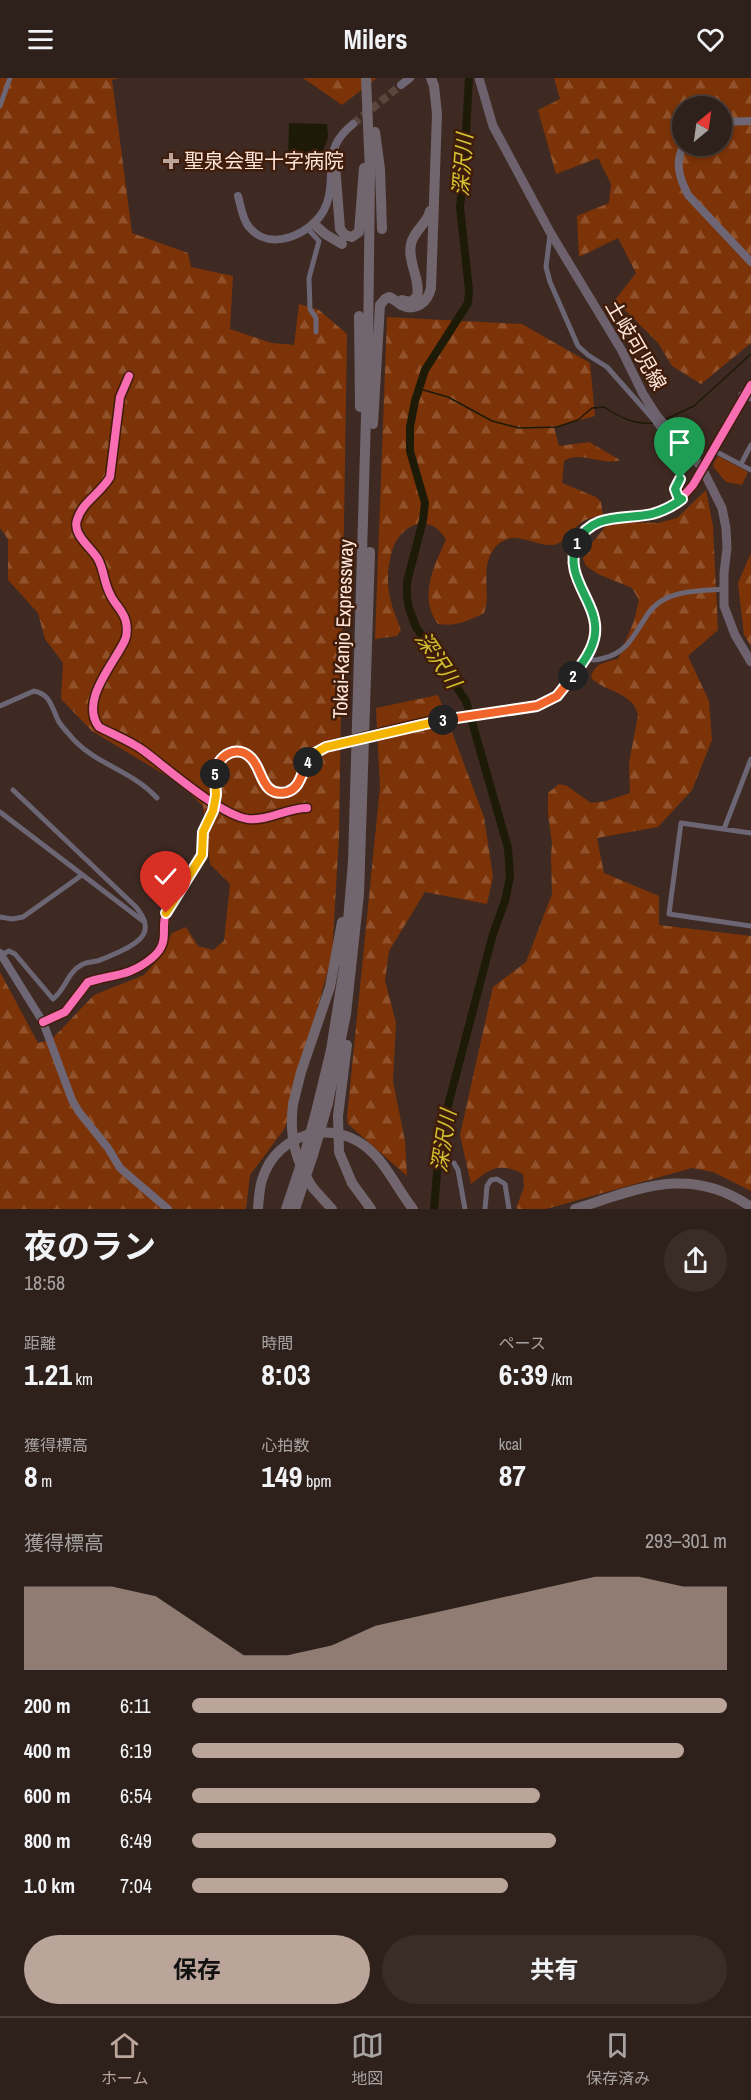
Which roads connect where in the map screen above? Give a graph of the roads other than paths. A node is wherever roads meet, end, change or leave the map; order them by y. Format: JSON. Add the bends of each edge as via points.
{"nodes":[{"id":1,"x":10,"y":78,"type":"edge"},
{"id":2,"x":367,"y":78,"type":"edge"},
{"id":3,"x":410,"y":78,"type":"edge"},
{"id":4,"x":431,"y":78,"type":"edge"},
{"id":5,"x":479,"y":78,"type":"edge"},
{"id":6,"x":401,"y":85,"type":"tunnel mouth"},
{"id":7,"x":0,"y":106,"type":"edge"},
{"id":8,"x":751,"y":121,"type":"edge"},
{"id":9,"x":732,"y":122,"type":"edge"},
{"id":10,"x":353,"y":124,"type":"tunnel mouth"},
{"id":11,"x":332,"y":156,"type":"junction"},
{"id":12,"x":679,"y":156,"type":"edge"},
{"id":13,"x":433,"y":190,"type":"junction"},
{"id":14,"x":238,"y":196,"type":"dead end"},
{"id":15,"x":311,"y":226,"type":"junction"},
{"id":16,"x":382,"y":229,"type":"dead end"},
{"id":17,"x":550,"y":232,"type":"junction"},
{"id":18,"x":342,"y":244,"type":"dead end"},
{"id":19,"x":751,"y":262,"type":"edge"},
{"id":20,"x":395,"y":293,"type":"dead end"},
{"id":21,"x":359,"y":316,"type":"dead end"},
{"id":22,"x":316,"y":332,"type":"dead end"},
{"id":23,"x":751,"y":375,"type":"edge"},
{"id":24,"x":129,"y":376,"type":"dead end"},
{"id":25,"x":751,"y":385,"type":"edge"},
{"id":26,"x":746,"y":396,"type":"edge"},
{"id":27,"x":655,"y":418,"type":"junction"},
{"id":28,"x":664,"y":430,"type":"junction"},
{"id":29,"x":372,"y":433,"type":"junction"},
{"id":30,"x":751,"y":445,"type":"edge"},
{"id":31,"x":713,"y":450,"type":"junction"},
{"id":32,"x":741,"y":464,"type":"junction"},
{"id":33,"x":702,"y":468,"type":"junction"},
{"id":34,"x":751,"y":470,"type":"edge"},
{"id":35,"x":682,"y":499,"type":"junction"},
{"id":36,"x":364,"y":531,"type":"junction"},
{"id":37,"x":723,"y":589,"type":"junction"},
{"id":38,"x":586,"y":658,"type":"junction"},
{"id":39,"x":751,"y":662,"type":"edge"},
{"id":40,"x":0,"y":706,"type":"edge"},
{"id":41,"x":751,"y":759,"type":"edge"},
{"id":42,"x":12,"y":790,"type":"dead end"},
{"id":43,"x":157,"y":798,"type":"dead end"},
{"id":44,"x":214,"y":803,"type":"junction"},
{"id":45,"x":355,"y":804,"type":"junction"},
{"id":46,"x":307,"y":808,"type":"dead end"},
{"id":47,"x":0,"y":812,"type":"edge"},
{"id":48,"x":724,"y":829,"type":"junction"},
{"id":49,"x":751,"y":834,"type":"edge"},
{"id":50,"x":82,"y":875,"type":"junction"},
{"id":51,"x":0,"y":917,"type":"edge"},
{"id":52,"x":145,"y":922,"type":"junction"},
{"id":53,"x":751,"y":926,"type":"edge"},
{"id":54,"x":355,"y":940,"type":"junction"},
{"id":55,"x":1,"y":954,"type":"edge"},
{"id":56,"x":43,"y":1022,"type":"junction"},
{"id":57,"x":309,"y":1152,"type":"junction"},
{"id":58,"x":454,"y":1163,"type":"dead end"},
{"id":59,"x":750,"y":1208,"type":"edge"},
{"id":60,"x":168,"y":1209,"type":"edge"},
{"id":61,"x":258,"y":1209,"type":"edge"},
{"id":62,"x":286,"y":1209,"type":"edge"},
{"id":63,"x":295,"y":1209,"type":"edge"},
{"id":64,"x":332,"y":1209,"type":"edge"},
{"id":65,"x":371,"y":1209,"type":"edge"},
{"id":66,"x":413,"y":1209,"type":"edge"},
{"id":67,"x":465,"y":1209,"type":"edge"},
{"id":68,"x":485,"y":1209,"type":"edge"},
{"id":69,"x":509,"y":1209,"type":"edge"},
{"id":70,"x":575,"y":1209,"type":"edge"}],
"edges":[{"from":1,"to":7,"type":"street"},
{"from":2,"to":11,"type":"highway","via":[[366,147],[358,231],[352,237],[340,229]]},
{"from":2,"to":16,"type":"highway","via":[[380,169]]},
{"from":2,"to":29,"type":"highway","name":"Tokai-Kanjo Expressway","via":[[373,184]]},
{"from":2,"to":36,"type":"highway","name":"Tokai-Kanjo Expressway","via":[[370,173]]},
{"from":3,"to":6,"type":"street"},
{"from":4,"to":13,"type":"highway","via":[[436,114]]},
{"from":5,"to":17,"type":"main road","name":"土岐可児線","via":[[496,134]]},
{"from":8,"to":9,"type":"street"},
{"from":10,"to":11,"type":"street","via":[[341,134]]},
{"from":11,"to":15,"type":"street","via":[[329,199]]},
{"from":12,"to":19,"type":"street","via":[[678,169],[688,195]]},
{"from":13,"to":20,"type":"highway","via":[[429,218],[411,243],[417,297],[406,302]]},
{"from":13,"to":29,"type":"highway","via":[[432,282],[428,297],[414,307],[389,297],[380,305]]},
{"from":14,"to":15,"type":"street","via":[[245,220],[262,237],[295,236]]},
{"from":15,"to":18,"type":"highway"},
{"from":15,"to":22,"type":"street","via":[[320,241],[309,278]]},
{"from":17,"to":27,"type":"main road","name":"土岐可児線","via":[[622,351]]},
{"from":17,"to":27,"type":"street","via":[[546,267],[578,346],[607,367]]},
{"from":21,"to":36,"type":"highway"},
{"from":23,"to":26,"type":"street"},
{"from":24,"to":44,"type":"street","via":[[120,397],[110,477],[85,505],[76,526],[97,558],[126,624],[125,640],[105,675],[92,712],[99,727],[144,751]]},
{"from":25,"to":26,"type":"street"},
{"from":26,"to":31,"type":"street"},
{"from":27,"to":28,"type":"main road","name":"土岐可児線"},
{"from":28,"to":33,"type":"main road","name":"土岐可児線"},
{"from":28,"to":35,"type":"street","via":[[681,460],[675,489]]},
{"from":29,"to":54,"type":"highway","name":"Tokai-Kanjo Expressway","via":[[363,807]]},
{"from":30,"to":32,"type":"street"},
{"from":31,"to":32,"type":"street"},
{"from":31,"to":33,"type":"street"},
{"from":32,"to":34,"type":"street"},
{"from":33,"to":35,"type":"street"},
{"from":33,"to":37,"type":"main road","name":"土岐可児線","via":[[722,508],[726,528]]},
{"from":35,"to":38,"type":"street","via":[[654,514],[596,523],[580,538],[575,549],[574,572],[595,623]]},
{"from":36,"to":45,"type":"highway","name":"Tokai-Kanjo Expressway"},
{"from":37,"to":38,"type":"street","via":[[662,600],[616,655],[593,661]]},
{"from":37,"to":39,"type":"main road","name":"土岐可児線","via":[[724,606],[735,635]]},
{"from":38,"to":44,"type":"street","bridge":true,"via":[[557,696],[537,706],[438,720],[326,747],[315,753],[300,780],[288,792],[267,787],[251,757],[236,751],[227,753],[216,766]]},
{"from":40,"to":43,"type":"street","via":[[39,692],[47,697],[59,722],[78,744]]},
{"from":41,"to":48,"type":"street"},
{"from":42,"to":52,"type":"street","via":[[136,907]]},
{"from":44,"to":46,"type":"street","via":[[249,819]]},
{"from":44,"to":56,"type":"street","via":[[203,832],[202,855],[166,913],[165,933],[158,952],[126,974],[88,982],[65,1012]]},
{"from":45,"to":57,"type":"highway","name":"Tokai-Kanjo Expressway","bridge":true,"via":[[344,968]]},
{"from":45,"to":64,"type":"highway","bridge":true,"via":[[330,987],[293,1104],[292,1142],[302,1171]]},
{"from":47,"to":50,"type":"street"},
{"from":48,"to":49,"type":"street"},
{"from":48,"to":53,"type":"street","via":[[681,823],[669,914]]},
{"from":50,"to":51,"type":"street","via":[[23,916]]},
{"from":50,"to":52,"type":"street"},
{"from":52,"to":55,"type":"street","via":[[145,933],[137,943],[83,964],[72,972],[53,999],[15,954]]},
{"from":54,"to":57,"type":"highway","name":"Tokai-Kanjo Expressway","bridge":true,"via":[[342,1037],[327,1103]]},
{"from":54,"to":65,"type":"highway","bridge":true,"via":[[338,1116],[339,1152],[352,1183]]},
{"from":55,"to":56,"type":"street"},
{"from":56,"to":60,"type":"street","via":[[79,1112],[120,1168]]},
{"from":57,"to":62,"type":"highway","name":"Tokai-Kanjo Expressway"},
{"from":57,"to":63,"type":"highway","name":"Tokai-Kanjo Expressway"},
{"from":58,"to":67,"type":"street"},
{"from":59,"to":70,"type":"highway","via":[[702,1184],[666,1182]]},
{"from":61,"to":66,"type":"highway","via":[[262,1178],[274,1156],[296,1138],[315,1132],[334,1132],[373,1152]]},
{"from":68,"to":69,"type":"street","via":[[487,1186],[497,1179],[505,1184]]}]}
